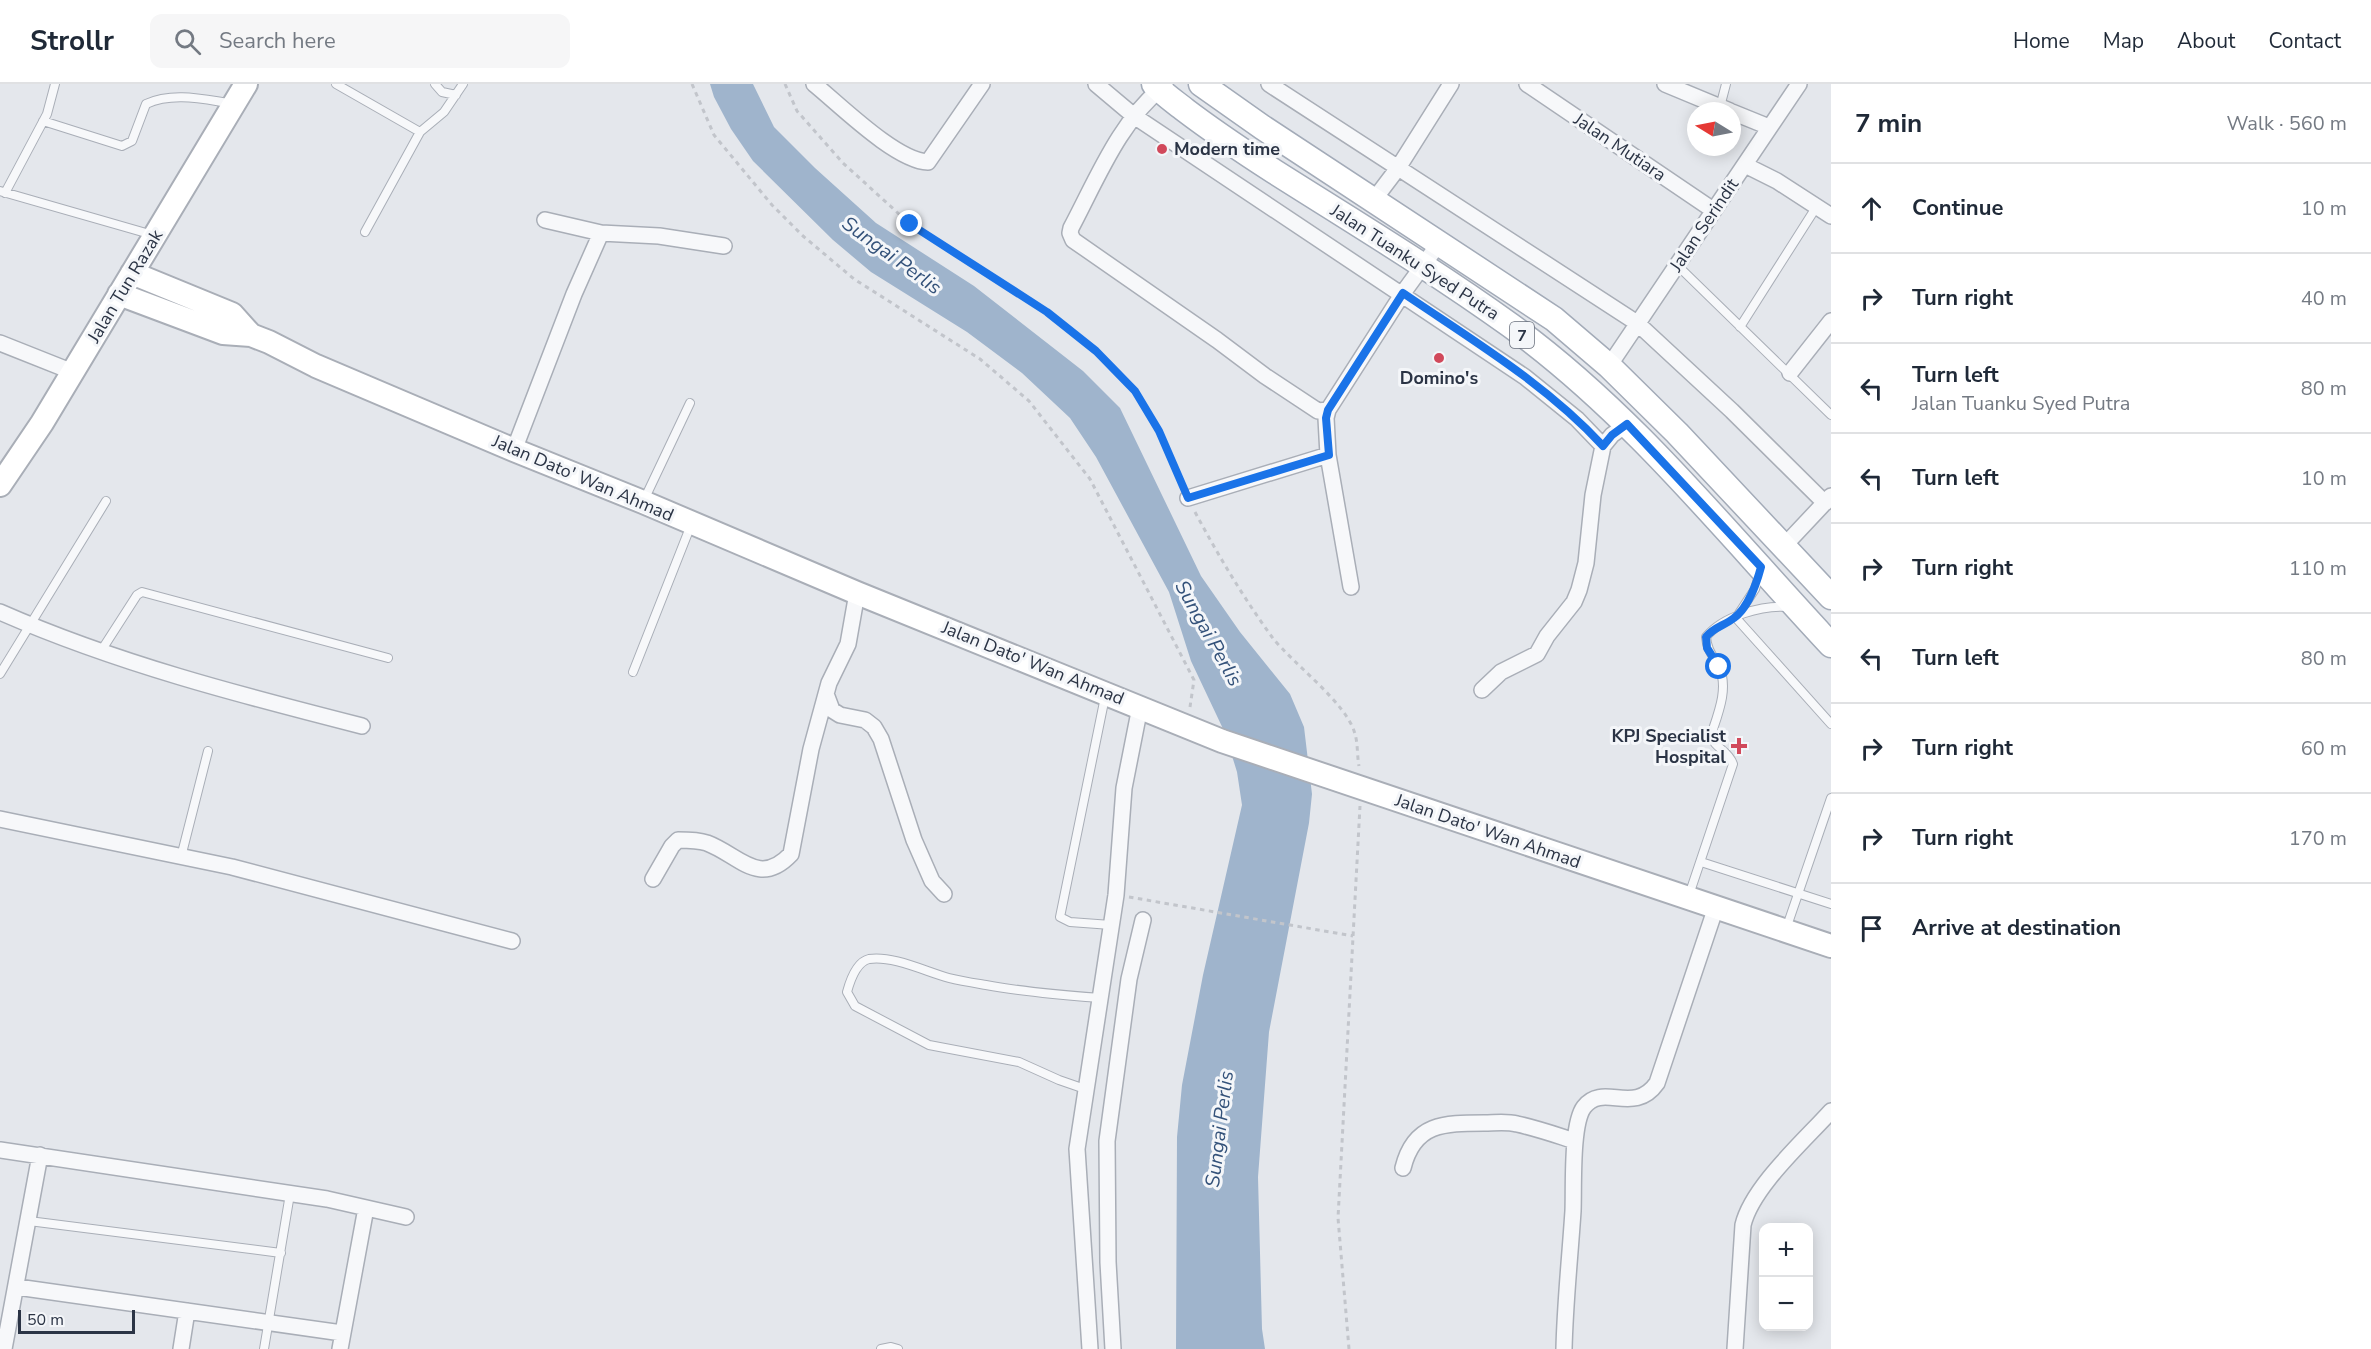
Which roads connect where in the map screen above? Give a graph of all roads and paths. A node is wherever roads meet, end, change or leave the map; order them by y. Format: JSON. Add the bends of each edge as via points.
{"nodes":[{"id":1,"x":55,"y":84,"type":"edge"},
{"id":2,"x":246,"y":84,"type":"edge"},
{"id":3,"x":336,"y":84,"type":"edge"},
{"id":4,"x":435,"y":84,"type":"edge"},
{"id":5,"x":463,"y":84,"type":"edge"},
{"id":6,"x":692,"y":84,"type":"edge"},
{"id":7,"x":785,"y":84,"type":"edge"},
{"id":8,"x":814,"y":84,"type":"edge"},
{"id":9,"x":982,"y":84,"type":"edge"},
{"id":10,"x":1096,"y":84,"type":"edge"},
{"id":11,"x":1201,"y":84,"type":"edge"},
{"id":12,"x":1269,"y":84,"type":"edge"},
{"id":13,"x":1451,"y":84,"type":"edge"},
{"id":14,"x":1527,"y":84,"type":"edge"},
{"id":15,"x":1665,"y":84,"type":"edge"},
{"id":16,"x":1726,"y":84,"type":"edge"},
{"id":17,"x":1799,"y":84,"type":"edge"},
{"id":18,"x":1160,"y":86,"type":"edge"},
{"id":19,"x":456,"y":95,"type":"junction"},
{"id":20,"x":1709,"y":102,"type":"edge"},
{"id":21,"x":1727,"y":102,"type":"edge"},
{"id":22,"x":234,"y":104,"type":"junction"},
{"id":23,"x":1134,"y":116,"type":"junction"},
{"id":24,"x":1741,"y":116,"type":"edge"},
{"id":25,"x":43,"y":121,"type":"junction"},
{"id":26,"x":1769,"y":128,"type":"junction"},
{"id":27,"x":420,"y":132,"type":"junction"},
{"id":28,"x":1745,"y":165,"type":"junction"},
{"id":29,"x":1398,"y":168,"type":"junction"},
{"id":30,"x":3,"y":192,"type":"edge"},
{"id":31,"x":1373,"y":201,"type":"junction"},
{"id":32,"x":1817,"y":206,"type":"junction"},
{"id":33,"x":1713,"y":210,"type":"junction"},
{"id":34,"x":1831,"y":216,"type":"edge"},
{"id":35,"x":545,"y":220,"type":"dead end"},
{"id":36,"x":365,"y":232,"type":"dead end"},
{"id":37,"x":601,"y":233,"type":"junction"},
{"id":38,"x":154,"y":236,"type":"junction"},
{"id":39,"x":1440,"y":242,"type":"junction"},
{"id":40,"x":724,"y":246,"type":"dead end"},
{"id":41,"x":1677,"y":265,"type":"junction"},
{"id":42,"x":1423,"y":266,"type":"junction"},
{"id":43,"x":132,"y":273,"type":"junction"},
{"id":44,"x":1403,"y":293,"type":"junction"},
{"id":45,"x":120,"y":294,"type":"junction"},
{"id":46,"x":1831,"y":321,"type":"edge"},
{"id":47,"x":1638,"y":323,"type":"junction"},
{"id":48,"x":1740,"y":327,"type":"junction"},
{"id":49,"x":251,"y":335,"type":"junction"},
{"id":50,"x":0,"y":343,"type":"edge"},
{"id":51,"x":1609,"y":366,"type":"junction"},
{"id":52,"x":73,"y":372,"type":"junction"},
{"id":53,"x":1790,"y":374,"type":"junction"},
{"id":54,"x":690,"y":403,"type":"dead end"},
{"id":55,"x":1328,"y":410,"type":"junction"},
{"id":56,"x":1831,"y":415,"type":"edge"},
{"id":57,"x":1627,"y":424,"type":"junction"},
{"id":58,"x":1603,"y":446,"type":"junction"},
{"id":59,"x":514,"y":450,"type":"junction"},
{"id":60,"x":1329,"y":455,"type":"junction"},
{"id":61,"x":3,"y":475,"type":"edge"},
{"id":62,"x":1188,"y":498,"type":"junction"},
{"id":63,"x":1828,"y":500,"type":"edge"},
{"id":64,"x":106,"y":501,"type":"dead end"},
{"id":65,"x":643,"y":502,"type":"junction"},
{"id":66,"x":692,"y":524,"type":"junction"},
{"id":67,"x":1784,"y":546,"type":"junction"},
{"id":68,"x":1761,"y":567,"type":"junction"},
{"id":69,"x":1351,"y":587,"type":"dead end"},
{"id":70,"x":857,"y":593,"type":"junction"},
{"id":71,"x":1831,"y":597,"type":"edge"},
{"id":72,"x":1796,"y":607,"type":"junction"},
{"id":73,"x":0,"y":612,"type":"edge"},
{"id":74,"x":1736,"y":618,"type":"junction"},
{"id":75,"x":31,"y":626,"type":"junction"},
{"id":76,"x":1831,"y":645,"type":"edge"},
{"id":77,"x":101,"y":651,"type":"junction"},
{"id":78,"x":388,"y":658,"type":"dead end"},
{"id":79,"x":633,"y":672,"type":"dead end"},
{"id":80,"x":0,"y":675,"type":"edge"},
{"id":81,"x":1482,"y":690,"type":"dead end"},
{"id":82,"x":1105,"y":693,"type":"junction"},
{"id":83,"x":826,"y":694,"type":"junction"},
{"id":84,"x":1140,"y":707,"type":"junction"},
{"id":85,"x":1831,"y":724,"type":"edge"},
{"id":86,"x":362,"y":726,"type":"dead end"},
{"id":87,"x":1185,"y":726,"type":"junction"},
{"id":88,"x":208,"y":751,"type":"dead end"},
{"id":89,"x":1361,"y":788,"type":"junction"},
{"id":90,"x":1831,"y":798,"type":"edge"},
{"id":91,"x":0,"y":819,"type":"edge"},
{"id":92,"x":181,"y":857,"type":"junction"},
{"id":93,"x":1701,"y":862,"type":"junction"},
{"id":94,"x":653,"y":879,"type":"dead end"},
{"id":95,"x":1800,"y":893,"type":"junction"},
{"id":96,"x":944,"y":894,"type":"dead end"},
{"id":97,"x":1116,"y":895,"type":"junction"},
{"id":98,"x":1688,"y":898,"type":"junction"},
{"id":99,"x":1831,"y":904,"type":"edge"},
{"id":100,"x":1716,"y":907,"type":"junction"},
{"id":101,"x":1143,"y":920,"type":"dead end"},
{"id":102,"x":1111,"y":925,"type":"junction"},
{"id":103,"x":1786,"y":931,"type":"junction"},
{"id":104,"x":1353,"y":936,"type":"junction"},
{"id":105,"x":512,"y":941,"type":"dead end"},
{"id":106,"x":1831,"y":946,"type":"edge"},
{"id":107,"x":1100,"y":998,"type":"junction"},
{"id":108,"x":1085,"y":1089,"type":"junction"},
{"id":109,"x":1831,"y":1111,"type":"edge"},
{"id":110,"x":1575,"y":1141,"type":"junction"},
{"id":111,"x":0,"y":1150,"type":"edge"},
{"id":112,"x":40,"y":1155,"type":"junction"},
{"id":113,"x":1404,"y":1168,"type":"dead end"},
{"id":114,"x":290,"y":1194,"type":"junction"},
{"id":115,"x":366,"y":1208,"type":"junction"},
{"id":116,"x":406,"y":1217,"type":"dead end"},
{"id":117,"x":29,"y":1221,"type":"junction"},
{"id":118,"x":281,"y":1253,"type":"junction"},
{"id":119,"x":16,"y":1287,"type":"junction"},
{"id":120,"x":187,"y":1311,"type":"junction"},
{"id":121,"x":268,"y":1323,"type":"junction"},
{"id":122,"x":341,"y":1341,"type":"edge"},
{"id":123,"x":4,"y":1349,"type":"edge"},
{"id":124,"x":181,"y":1349,"type":"edge"},
{"id":125,"x":264,"y":1349,"type":"edge"},
{"id":126,"x":881,"y":1349,"type":"edge"},
{"id":127,"x":898,"y":1349,"type":"edge"},
{"id":128,"x":1090,"y":1349,"type":"edge"},
{"id":129,"x":1113,"y":1349,"type":"edge"},
{"id":130,"x":1349,"y":1349,"type":"edge"},
{"id":131,"x":1564,"y":1349,"type":"edge"},
{"id":132,"x":1735,"y":1349,"type":"edge"}],
"edges":[{"from":1,"to":25,"type":"lane"},
{"from":2,"to":22,"type":"main road","name":"Jalan Tun Razak"},
{"from":3,"to":27,"type":"lane"},
{"from":4,"to":19,"type":"lane","via":[[442,92]]},
{"from":5,"to":19,"type":"lane"},
{"from":6,"to":87,"type":"path","via":[[714,135],[803,236],[854,279],[980,359],[1029,401],[1062,441],[1090,479],[1194,680]]},
{"from":7,"to":62,"type":"path","via":[[797,111],[843,163],[910,224],[1047,312],[1096,351],[1135,391],[1159,431]]},
{"from":8,"to":9,"type":"street","via":[[885,142],[915,160],[928,162]]},
{"from":10,"to":23,"type":"street"},
{"from":11,"to":31,"type":"main road","name":"Jalan Tuanku Syed Putra","number":"7"},
{"from":12,"to":29,"type":"street"},
{"from":13,"to":29,"type":"street"},
{"from":14,"to":33,"type":"street","name":"Jalan Mutiara"},
{"from":15,"to":20,"type":"street"},
{"from":16,"to":21,"type":"lane"},
{"from":17,"to":26,"type":"street","name":"Jalan Serindit"},
{"from":18,"to":23,"type":"street"},
{"from":18,"to":42,"type":"main road","name":"Jalan Tuanku Syed Putra","number":"7","via":[[1240,150]]},
{"from":19,"to":27,"type":"lane","via":[[444,112]]},
{"from":22,"to":25,"type":"lane","via":[[158,98],[146,104],[132,141],[122,146]]},
{"from":22,"to":38,"type":"main road","name":"Jalan Tun Razak"},
{"from":23,"to":44,"type":"street"},
{"from":23,"to":55,"type":"street","via":[[1071,228],[1073,240],[1265,376],[1318,411]]},
{"from":24,"to":26,"type":"street"},
{"from":25,"to":30,"type":"lane"},
{"from":26,"to":28,"type":"street","name":"Jalan Serindit"},
{"from":27,"to":36,"type":"lane"},
{"from":28,"to":32,"type":"street"},
{"from":28,"to":33,"type":"street","name":"Jalan Serindit"},
{"from":29,"to":31,"type":"street"},
{"from":29,"to":47,"type":"street"},
{"from":30,"to":38,"type":"lane"},
{"from":31,"to":39,"type":"main road","name":"Jalan Tuanku Syed Putra","number":"7"},
{"from":32,"to":34,"type":"street"},
{"from":32,"to":48,"type":"lane"},
{"from":33,"to":41,"type":"street","name":"Jalan Serindit"},
{"from":35,"to":37,"type":"street"},
{"from":37,"to":40,"type":"street","via":[[659,236]]},
{"from":37,"to":59,"type":"street"},
{"from":38,"to":43,"type":"main road","name":"Jalan Tun Razak"},
{"from":39,"to":42,"type":"street"},
{"from":39,"to":51,"type":"main road","name":"Jalan Tuanku Syed Putra","number":"7","via":[[1554,319]]},
{"from":41,"to":47,"type":"street","name":"Jalan Serindit"},
{"from":41,"to":48,"type":"lane"},
{"from":42,"to":44,"type":"street"},
{"from":42,"to":57,"type":"main road","name":"Jalan Tuanku Syed Putra","number":"7","via":[[1520,333]]},
{"from":43,"to":45,"type":"main road","name":"Jalan Tun Razak"},
{"from":43,"to":49,"type":"main road","via":[[232,314]]},
{"from":44,"to":55,"type":"street"},
{"from":44,"to":58,"type":"street","via":[[1526,376]]},
{"from":45,"to":49,"type":"main road","via":[[223,333]]},
{"from":45,"to":52,"type":"main road","name":"Jalan Tun Razak"},
{"from":46,"to":53,"type":"street"},
{"from":47,"to":51,"type":"street","name":"Jalan Serindit"},
{"from":47,"to":63,"type":"street"},
{"from":48,"to":53,"type":"lane"},
{"from":49,"to":59,"type":"main road","name":"Jalan Dato' Wan Ahmad"},
{"from":50,"to":52,"type":"street"},
{"from":51,"to":67,"type":"main road","name":"Jalan Tuanku Syed Putra","number":"7"},
{"from":52,"to":61,"type":"main road","name":"Jalan Tun Razak","via":[[42,423]]},
{"from":53,"to":56,"type":"lane"},
{"from":54,"to":65,"type":"lane"},
{"from":55,"to":60,"type":"street"},
{"from":57,"to":58,"type":"street"},
{"from":57,"to":68,"type":"main road","name":"Jalan Tuanku Syed Putra","number":"7"},
{"from":58,"to":81,"type":"street","via":[[1580,590],[1537,654],[1501,672]]},
{"from":59,"to":65,"type":"main road","name":"Jalan Dato' Wan Ahmad"},
{"from":60,"to":62,"type":"street"},
{"from":60,"to":69,"type":"street"},
{"from":62,"to":89,"type":"path","via":[[1249,606],[1280,647],[1340,708],[1355,733]]},
{"from":63,"to":67,"type":"street"},
{"from":64,"to":75,"type":"lane"},
{"from":65,"to":66,"type":"main road","name":"Jalan Dato' Wan Ahmad"},
{"from":66,"to":70,"type":"main road","name":"Jalan Dato' Wan Ahmad"},
{"from":66,"to":79,"type":"lane"},
{"from":67,"to":71,"type":"main road","name":"Jalan Tuanku Syed Putra","number":"7"},
{"from":68,"to":72,"type":"main road","name":"Jalan Tuanku Syed Putra","number":"7"},
{"from":68,"to":74,"type":"lane","via":[[1755,589]]},
{"from":70,"to":82,"type":"main road","name":"Jalan Dato' Wan Ahmad"},
{"from":70,"to":83,"type":"street","via":[[848,644]]},
{"from":72,"to":74,"type":"lane","via":[[1772,606]]},
{"from":72,"to":76,"type":"main road","name":"Jalan Tuanku Syed Putra","number":"7"},
{"from":73,"to":75,"type":"street"},
{"from":74,"to":85,"type":"lane"},
{"from":74,"to":93,"type":"lane","via":[[1712,629],[1706,637],[1707,648],[1723,681],[1712,741],[1726,750],[1733,764]]},
{"from":75,"to":77,"type":"street"},
{"from":75,"to":80,"type":"lane"},
{"from":77,"to":78,"type":"lane","via":[[142,592]]},
{"from":77,"to":86,"type":"street","via":[[242,695]]},
{"from":82,"to":84,"type":"main road","name":"Jalan Dato' Wan Ahmad"},
{"from":82,"to":102,"type":"lane","via":[[1060,917],[1070,922]]},
{"from":83,"to":94,"type":"street","via":[[790,854],[779,867],[762,870],[708,844],[678,840]]},
{"from":83,"to":96,"type":"street","via":[[832,710],[840,716],[865,720],[874,727],[914,840],[932,881]]},
{"from":84,"to":87,"type":"main road","name":"Jalan Dato' Wan Ahmad"},
{"from":84,"to":97,"type":"street","via":[[1124,788]]},
{"from":87,"to":89,"type":"main road","name":"Jalan Dato' Wan Ahmad"},
{"from":88,"to":92,"type":"lane"},
{"from":89,"to":98,"type":"main road","name":"Jalan Dato' Wan Ahmad"},
{"from":89,"to":104,"type":"path"},
{"from":90,"to":95,"type":"lane"},
{"from":91,"to":92,"type":"street"},
{"from":92,"to":105,"type":"street"},
{"from":93,"to":95,"type":"lane"},
{"from":93,"to":98,"type":"lane"},
{"from":95,"to":99,"type":"lane"},
{"from":95,"to":103,"type":"lane"},
{"from":97,"to":102,"type":"street"},
{"from":97,"to":104,"type":"path"},
{"from":98,"to":100,"type":"main road","name":"Jalan Dato' Wan Ahmad"},
{"from":100,"to":103,"type":"main road","name":"Jalan Dato' Wan Ahmad"},
{"from":100,"to":110,"type":"street","via":[[1657,1083],[1638,1099],[1593,1100],[1581,1113]]},
{"from":101,"to":129,"type":"street","via":[[1129,979],[1107,1141]]},
{"from":102,"to":107,"type":"street"},
{"from":103,"to":106,"type":"main road","name":"Jalan Dato' Wan Ahmad"},
{"from":104,"to":130,"type":"path","via":[[1338,1218]]},
{"from":107,"to":108,"type":"street"},
{"from":107,"to":108,"type":"lane","via":[[987,986],[878,959],[866,959],[858,966],[847,992],[855,1006],[929,1045],[1019,1062]]},
{"from":108,"to":128,"type":"street","via":[[1077,1162]]},
{"from":109,"to":132,"type":"street","via":[[1769,1180],[1746,1214]]},
{"from":110,"to":113,"type":"street","via":[[1514,1123],[1439,1126],[1413,1143]]},
{"from":110,"to":131,"type":"street"},
{"from":111,"to":112,"type":"street"},
{"from":112,"to":114,"type":"street"},
{"from":112,"to":117,"type":"street"},
{"from":114,"to":115,"type":"street"},
{"from":114,"to":118,"type":"lane"},
{"from":115,"to":116,"type":"street"},
{"from":115,"to":122,"type":"street"},
{"from":117,"to":118,"type":"lane"},
{"from":117,"to":119,"type":"street"},
{"from":118,"to":121,"type":"lane"},
{"from":119,"to":120,"type":"street"},
{"from":119,"to":123,"type":"street"},
{"from":120,"to":121,"type":"street"},
{"from":120,"to":124,"type":"street"},
{"from":121,"to":122,"type":"street"},
{"from":121,"to":125,"type":"lane"},
{"from":126,"to":127,"type":"lane"}]}
